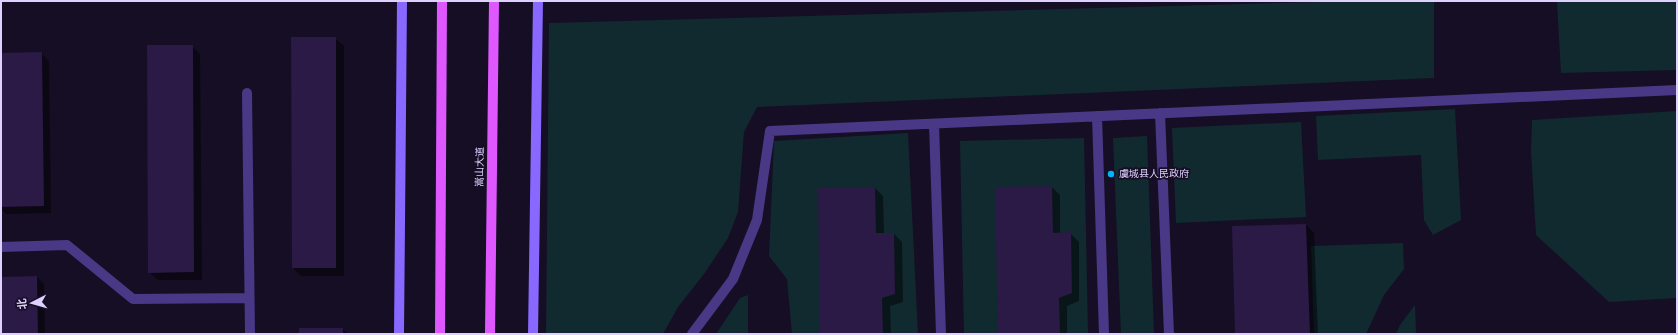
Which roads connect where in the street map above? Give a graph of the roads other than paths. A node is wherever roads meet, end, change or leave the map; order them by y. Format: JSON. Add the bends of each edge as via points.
{"nodes":[{"id":1,"x":402,"y":1,"type":"edge"},
{"id":2,"x":442,"y":1,"type":"edge"},
{"id":3,"x":494,"y":1,"type":"edge"},
{"id":4,"x":538,"y":1,"type":"edge"},
{"id":5,"x":1677,"y":90,"type":"edge"},
{"id":6,"x":248,"y":93,"type":"dead end"},
{"id":7,"x":1160,"y":113,"type":"junction"},
{"id":8,"x":1097,"y":116,"type":"junction"},
{"id":9,"x":934,"y":124,"type":"junction"},
{"id":10,"x":1,"y":247,"type":"edge"},
{"id":11,"x":249,"y":298,"type":"junction"},
{"id":12,"x":250,"y":334,"type":"edge"},
{"id":13,"x":399,"y":334,"type":"edge"},
{"id":14,"x":440,"y":334,"type":"edge"},
{"id":15,"x":490,"y":334,"type":"edge"},
{"id":16,"x":533,"y":334,"type":"edge"},
{"id":17,"x":692,"y":334,"type":"edge"},
{"id":18,"x":941,"y":334,"type":"edge"},
{"id":19,"x":1104,"y":334,"type":"edge"},
{"id":20,"x":1169,"y":334,"type":"edge"}],
"edges":[{"from":1,"to":13,"type":"main road"},
{"from":2,"to":14,"type":"main road"},
{"from":3,"to":15,"type":"main road","name":"嵩山大道"},
{"from":4,"to":16,"type":"main road"},
{"from":5,"to":7,"type":"lane"},
{"from":6,"to":11,"type":"lane"},
{"from":7,"to":8,"type":"lane"},
{"from":7,"to":20,"type":"lane"},
{"from":8,"to":9,"type":"lane"},
{"from":8,"to":19,"type":"lane"},
{"from":9,"to":17,"type":"lane","via":[[770,131],[757,220],[733,279]]},
{"from":9,"to":18,"type":"lane"},
{"from":10,"to":11,"type":"lane","via":[[67,245],[133,299]]},
{"from":11,"to":12,"type":"lane"}]}
